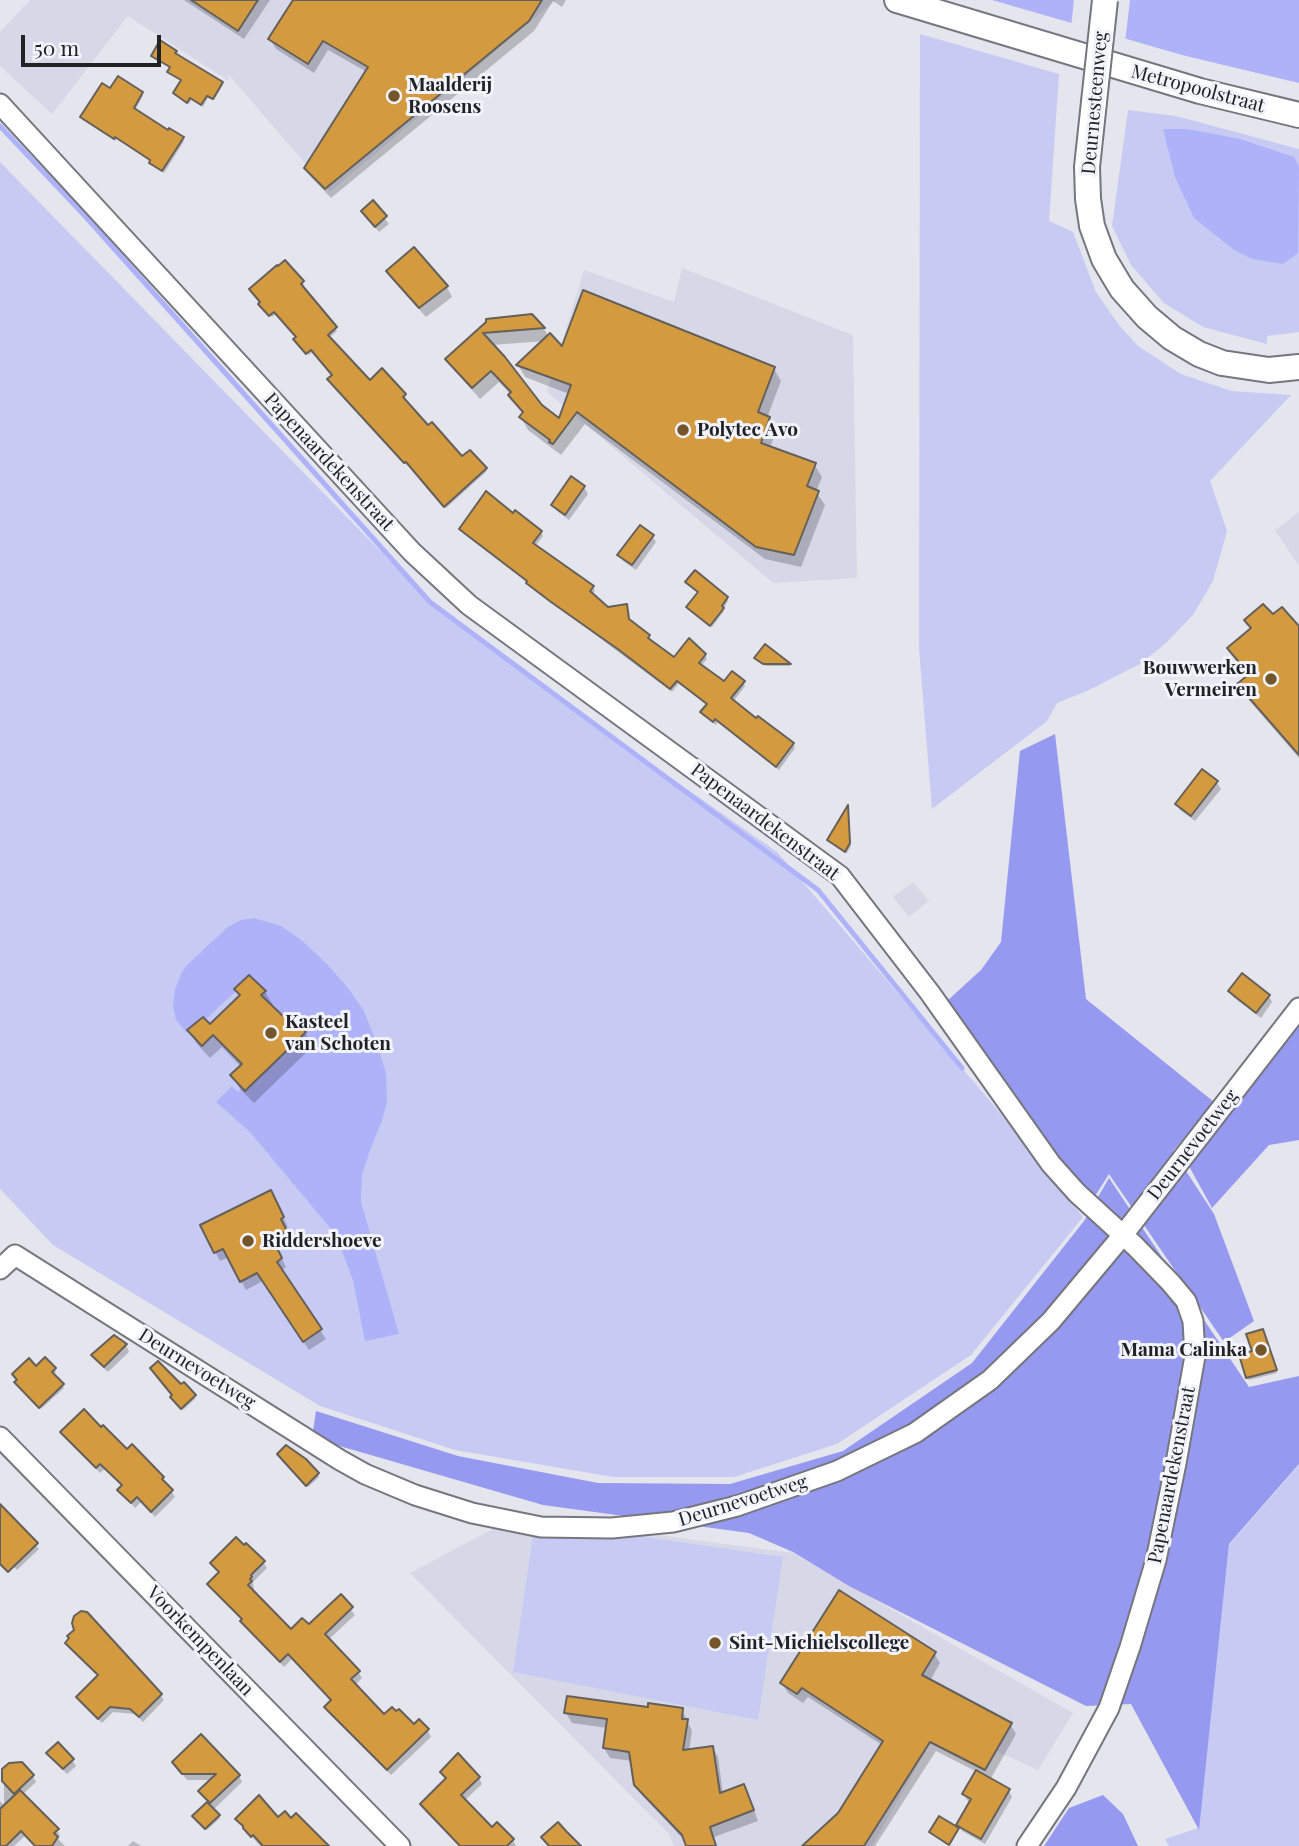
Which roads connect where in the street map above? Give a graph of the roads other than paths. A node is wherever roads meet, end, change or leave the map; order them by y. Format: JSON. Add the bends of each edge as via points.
{"nodes":[{"id":1,"x":897,"y":0,"type":"edge"},
{"id":2,"x":1105,"y":0,"type":"edge"},
{"id":3,"x":0,"y":104,"type":"edge"},
{"id":4,"x":1299,"y":115,"type":"edge"},
{"id":5,"x":1299,"y":367,"type":"edge"},
{"id":6,"x":1299,"y":1008,"type":"edge"},
{"id":7,"x":1123,"y":1235,"type":"junction"},
{"id":8,"x":0,"y":1269,"type":"edge"},
{"id":9,"x":0,"y":1437,"type":"edge"},
{"id":10,"x":400,"y":1846,"type":"edge"},
{"id":11,"x":1027,"y":1846,"type":"edge"}],
"edges":[{"from":1,"to":4,"type":"street","name":"Metropoolstraat","via":[[1200,91]]},
{"from":2,"to":5,"type":"street","name":"Deurnesteenweg","bridge":true,"via":[[1087,167],[1088,199],[1104,259],[1147,317],[1199,354],[1222,363],[1269,370]]},
{"from":3,"to":7,"type":"street","name":"Papenaardekenstraat","via":[[403,543],[469,605],[840,876],[1051,1164]]},
{"from":6,"to":7,"type":"street","name":"Deurnevoetweg"},
{"from":7,"to":8,"type":"street","name":"Deurnevoetweg","via":[[1051,1321],[990,1380],[915,1433],[838,1471],[737,1506],[673,1522],[612,1528],[541,1527],[472,1513],[365,1474],[15,1255]]},
{"from":7,"to":11,"type":"street","name":"Papenaardekenstraat","via":[[1186,1301],[1193,1321],[1195,1356],[1156,1560],[1130,1647],[1109,1708],[1066,1788]]},
{"from":9,"to":10,"type":"street","name":"Voorkempenlaan"}]}
